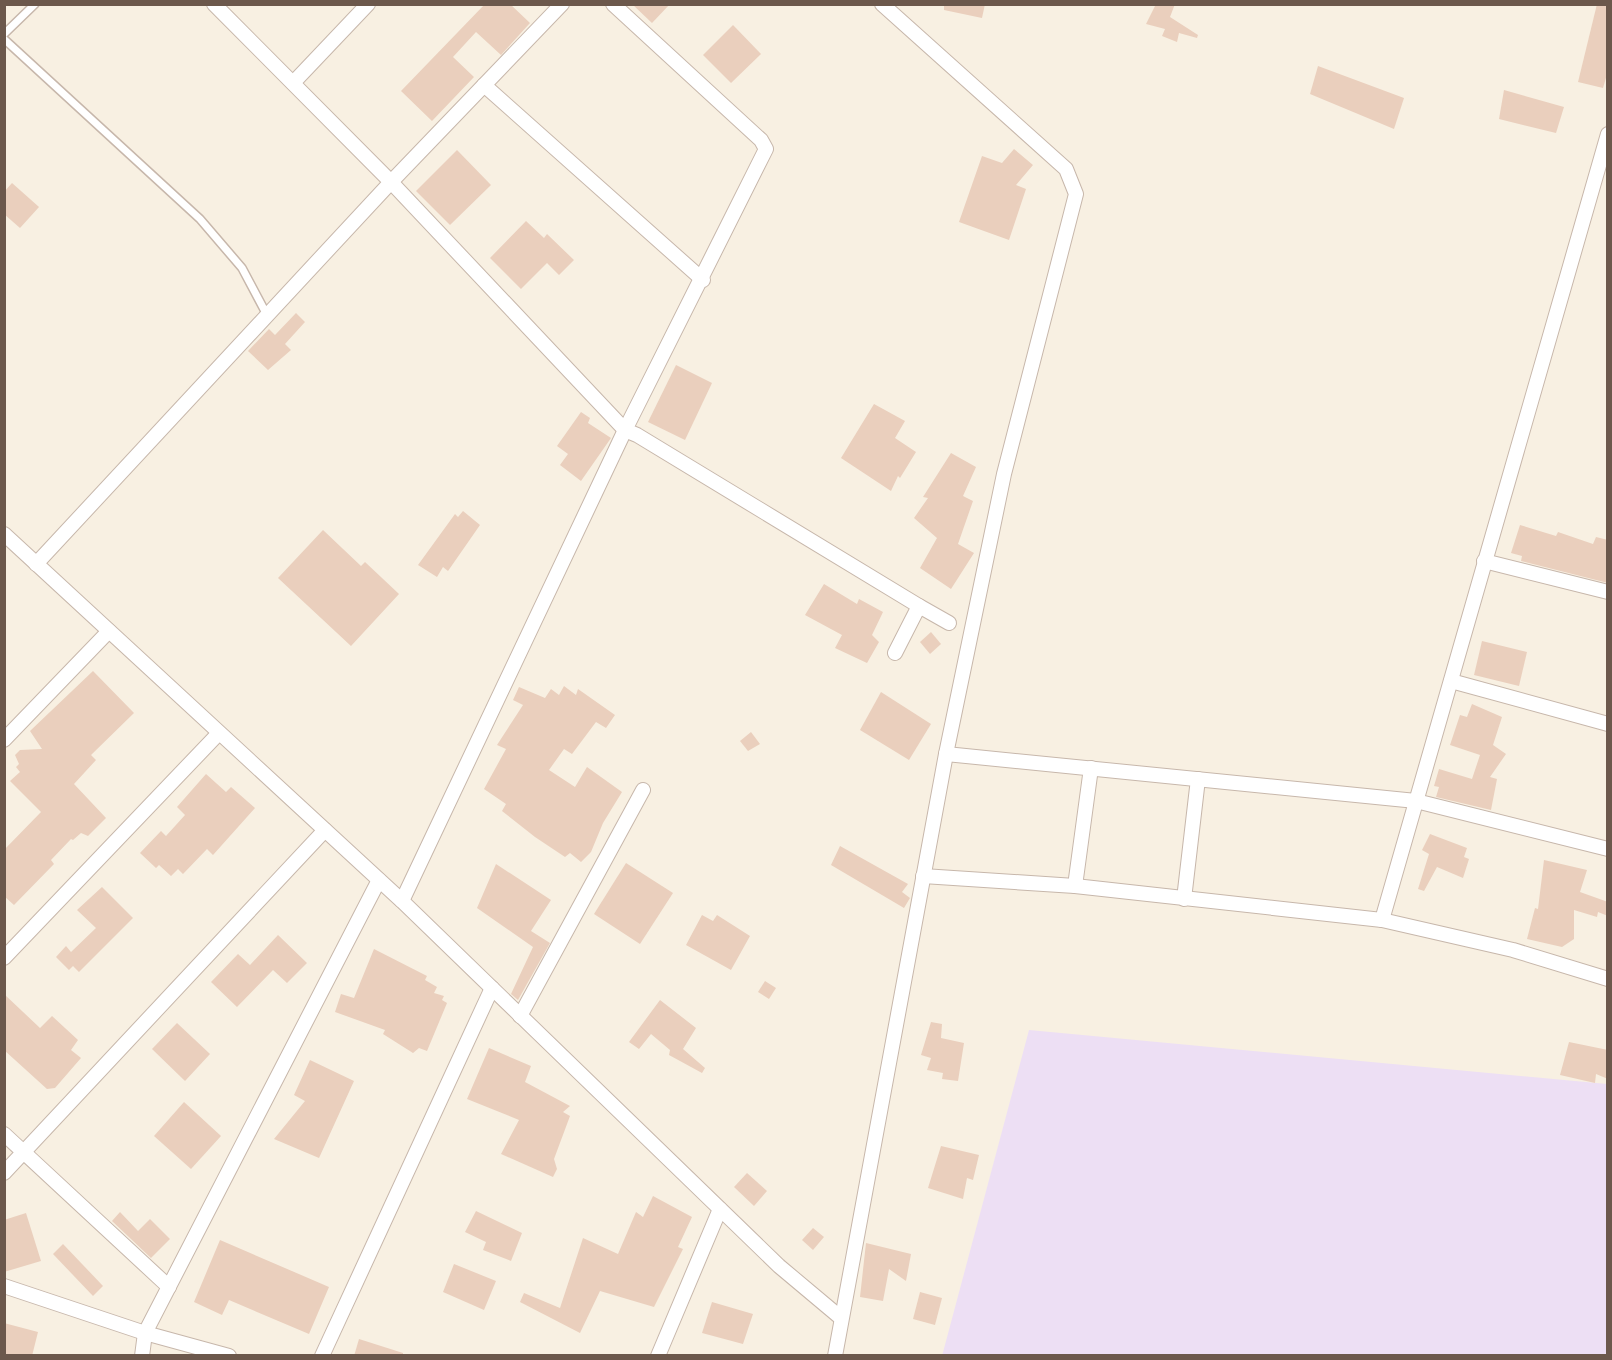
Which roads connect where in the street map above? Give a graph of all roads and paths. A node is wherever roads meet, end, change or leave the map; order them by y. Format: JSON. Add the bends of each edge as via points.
{"nodes":[{"id":1,"x":35,"y":4,"type":"edge"},
{"id":2,"x":214,"y":4,"type":"edge"},
{"id":3,"x":368,"y":4,"type":"edge"},
{"id":4,"x":562,"y":4,"type":"edge"},
{"id":5,"x":614,"y":4,"type":"edge"},
{"id":6,"x":882,"y":4,"type":"edge"},
{"id":7,"x":4,"y":34,"type":"edge"},
{"id":8,"x":4,"y":39,"type":"edge"},
{"id":9,"x":293,"y":83,"type":"junction"},
{"id":10,"x":484,"y":85,"type":"junction"},
{"id":11,"x":1608,"y":134,"type":"edge"},
{"id":12,"x":391,"y":182,"type":"junction"},
{"id":13,"x":703,"y":280,"type":"junction"},
{"id":14,"x":267,"y":315,"type":"junction"},
{"id":15,"x":625,"y":430,"type":"junction"},
{"id":16,"x":4,"y":534,"type":"edge"},
{"id":17,"x":1484,"y":561,"type":"junction"},
{"id":18,"x":36,"y":564,"type":"junction"},
{"id":19,"x":1608,"y":592,"type":"edge"},
{"id":20,"x":919,"y":606,"type":"junction"},
{"id":21,"x":949,"y":623,"type":"dead end"},
{"id":22,"x":109,"y":631,"type":"junction"},
{"id":23,"x":895,"y":653,"type":"dead end"},
{"id":24,"x":1450,"y":681,"type":"junction"},
{"id":25,"x":1608,"y":724,"type":"edge"},
{"id":26,"x":219,"y":733,"type":"junction"},
{"id":27,"x":4,"y":740,"type":"edge"},
{"id":28,"x":946,"y":754,"type":"junction"},
{"id":29,"x":1091,"y":768,"type":"junction"},
{"id":30,"x":1198,"y":779,"type":"junction"},
{"id":31,"x":642,"y":790,"type":"dead end"},
{"id":32,"x":1416,"y":801,"type":"junction"},
{"id":33,"x":325,"y":830,"type":"junction"},
{"id":34,"x":1608,"y":849,"type":"edge"},
{"id":35,"x":923,"y":876,"type":"junction"},
{"id":36,"x":379,"y":880,"type":"junction"},
{"id":37,"x":1076,"y":886,"type":"junction"},
{"id":38,"x":1184,"y":898,"type":"junction"},
{"id":39,"x":402,"y":902,"type":"junction"},
{"id":40,"x":1382,"y":920,"type":"junction"},
{"id":41,"x":4,"y":958,"type":"edge"},
{"id":42,"x":1608,"y":979,"type":"edge"},
{"id":43,"x":492,"y":988,"type":"junction"},
{"id":44,"x":519,"y":1016,"type":"junction"},
{"id":45,"x":4,"y":1134,"type":"edge"},
{"id":46,"x":24,"y":1152,"type":"junction"},
{"id":47,"x":4,"y":1173,"type":"edge"},
{"id":48,"x":720,"y":1209,"type":"junction"},
{"id":49,"x":4,"y":1286,"type":"edge"},
{"id":50,"x":169,"y":1287,"type":"junction"},
{"id":51,"x":841,"y":1318,"type":"junction"},
{"id":52,"x":145,"y":1333,"type":"junction"},
{"id":53,"x":142,"y":1356,"type":"edge"},
{"id":54,"x":229,"y":1356,"type":"edge"},
{"id":55,"x":322,"y":1356,"type":"edge"},
{"id":56,"x":658,"y":1356,"type":"edge"},
{"id":57,"x":835,"y":1356,"type":"edge"}],
"edges":[{"from":1,"to":7,"type":"lane"},
{"from":2,"to":9,"type":"street"},
{"from":3,"to":9,"type":"street"},
{"from":4,"to":10,"type":"street"},
{"from":5,"to":13,"type":"street","via":[[761,140],[766,149]]},
{"from":6,"to":28,"type":"street","via":[[1066,169],[1076,194],[1004,474]]},
{"from":8,"to":14,"type":"lane","via":[[200,219],[242,268]]},
{"from":9,"to":12,"type":"street"},
{"from":10,"to":12,"type":"street"},
{"from":10,"to":13,"type":"street"},
{"from":11,"to":17,"type":"street"},
{"from":12,"to":14,"type":"street"},
{"from":12,"to":15,"type":"street"},
{"from":13,"to":15,"type":"street"},
{"from":14,"to":18,"type":"street"},
{"from":15,"to":20,"type":"street"},
{"from":15,"to":39,"type":"street"},
{"from":16,"to":18,"type":"street"},
{"from":17,"to":19,"type":"street"},
{"from":17,"to":24,"type":"street"},
{"from":18,"to":22,"type":"street"},
{"from":20,"to":21,"type":"street"},
{"from":20,"to":23,"type":"street"},
{"from":22,"to":26,"type":"street"},
{"from":22,"to":27,"type":"street"},
{"from":24,"to":25,"type":"street"},
{"from":24,"to":32,"type":"street"},
{"from":26,"to":33,"type":"street"},
{"from":26,"to":41,"type":"street"},
{"from":28,"to":29,"type":"street"},
{"from":28,"to":35,"type":"street"},
{"from":29,"to":30,"type":"street"},
{"from":29,"to":37,"type":"street"},
{"from":30,"to":32,"type":"street"},
{"from":30,"to":38,"type":"street"},
{"from":31,"to":44,"type":"street"},
{"from":32,"to":34,"type":"street"},
{"from":32,"to":40,"type":"street"},
{"from":33,"to":36,"type":"street"},
{"from":33,"to":46,"type":"street"},
{"from":35,"to":37,"type":"street"},
{"from":35,"to":51,"type":"street"},
{"from":36,"to":39,"type":"street"},
{"from":36,"to":50,"type":"street"},
{"from":37,"to":38,"type":"street"},
{"from":38,"to":40,"type":"street"},
{"from":39,"to":43,"type":"street"},
{"from":40,"to":42,"type":"street","via":[[1513,950]]},
{"from":43,"to":44,"type":"street"},
{"from":43,"to":55,"type":"street"},
{"from":44,"to":48,"type":"street"},
{"from":45,"to":46,"type":"street"},
{"from":46,"to":47,"type":"street"},
{"from":46,"to":50,"type":"street"},
{"from":48,"to":51,"type":"street"},
{"from":48,"to":56,"type":"street"},
{"from":49,"to":52,"type":"street"},
{"from":50,"to":52,"type":"street"},
{"from":51,"to":57,"type":"street"},
{"from":52,"to":53,"type":"street"},
{"from":52,"to":54,"type":"street"}]}
